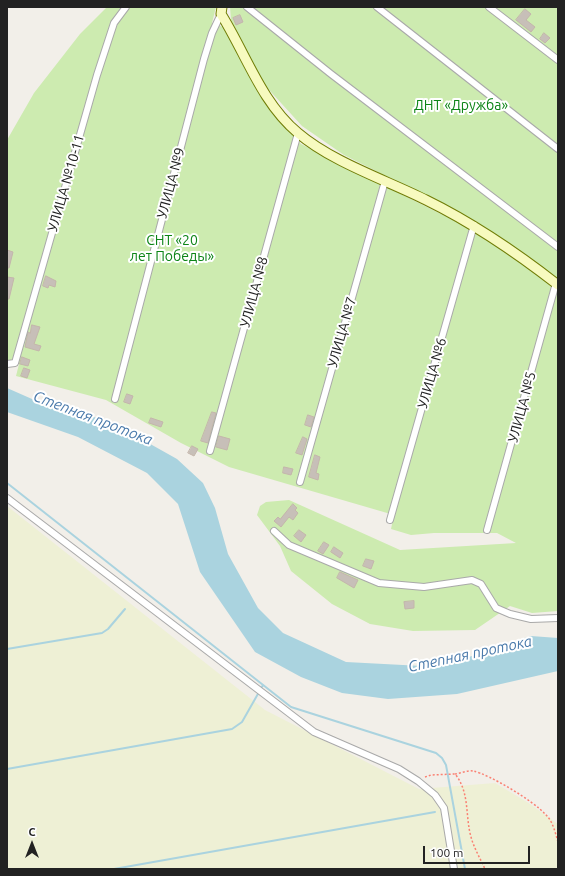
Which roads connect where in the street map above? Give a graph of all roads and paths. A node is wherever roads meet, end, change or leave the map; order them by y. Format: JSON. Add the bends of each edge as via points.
{"nodes":[{"id":1,"x":126,"y":7,"type":"edge"},
{"id":2,"x":247,"y":7,"type":"edge"},
{"id":3,"x":378,"y":7,"type":"edge"},
{"id":4,"x":489,"y":7,"type":"edge"},
{"id":5,"x":222,"y":11,"type":"edge"},
{"id":6,"x":558,"y":60,"type":"edge"},
{"id":7,"x":298,"y":133,"type":"junction"},
{"id":8,"x":558,"y":149,"type":"edge"},
{"id":9,"x":385,"y":181,"type":"junction"},
{"id":10,"x":474,"y":226,"type":"junction"},
{"id":11,"x":558,"y":247,"type":"edge"},
{"id":12,"x":557,"y":284,"type":"edge"},
{"id":13,"x":7,"y":364,"type":"edge"},
{"id":14,"x":115,"y":399,"type":"dead end"},
{"id":15,"x":210,"y":451,"type":"dead end"},
{"id":16,"x":300,"y":482,"type":"dead end"},
{"id":17,"x":7,"y":498,"type":"edge"},
{"id":18,"x":390,"y":520,"type":"dead end"},
{"id":19,"x":488,"y":530,"type":"dead end"},
{"id":20,"x":274,"y":531,"type":"dead end"},
{"id":21,"x":558,"y":618,"type":"edge"},
{"id":22,"x":455,"y":774,"type":"junction"},
{"id":23,"x":418,"y":780,"type":"junction"},
{"id":24,"x":558,"y":842,"type":"edge"},
{"id":25,"x":454,"y":869,"type":"edge"},
{"id":26,"x":485,"y":869,"type":"edge"}],
"edges":[{"from":1,"to":13,"type":"street","name":"УЛИЦА №10-11","via":[[114,23],[96,75],[15,363]]},
{"from":2,"to":11,"type":"street"},
{"from":3,"to":8,"type":"street"},
{"from":4,"to":6,"type":"street"},
{"from":5,"to":7,"type":"street","via":[[259,84],[273,105]]},
{"from":5,"to":14,"type":"street","name":"УЛИЦА №9","via":[[204,59]]},
{"from":7,"to":9,"type":"street","via":[[317,147]]},
{"from":7,"to":15,"type":"street","name":"УЛИЦА №8"},
{"from":9,"to":10,"type":"street"},
{"from":9,"to":16,"type":"street","name":"УЛИЦА №7"},
{"from":10,"to":12,"type":"street"},
{"from":10,"to":18,"type":"street","name":"УЛИЦА №6"},
{"from":12,"to":19,"type":"street","name":"УЛИЦА №5"},
{"from":17,"to":23,"type":"street","via":[[314,732]]},
{"from":20,"to":21,"type":"street","via":[[289,545],[379,583],[424,587],[472,580],[481,584],[496,608],[531,618]]},
{"from":22,"to":23,"type":"path","via":[[431,775]]},
{"from":22,"to":24,"type":"path","via":[[472,771],[485,775],[535,804],[546,814]]},
{"from":22,"to":26,"type":"path","via":[[465,794],[471,839]]},
{"from":23,"to":25,"type":"street","via":[[435,795],[444,808]]}]}
